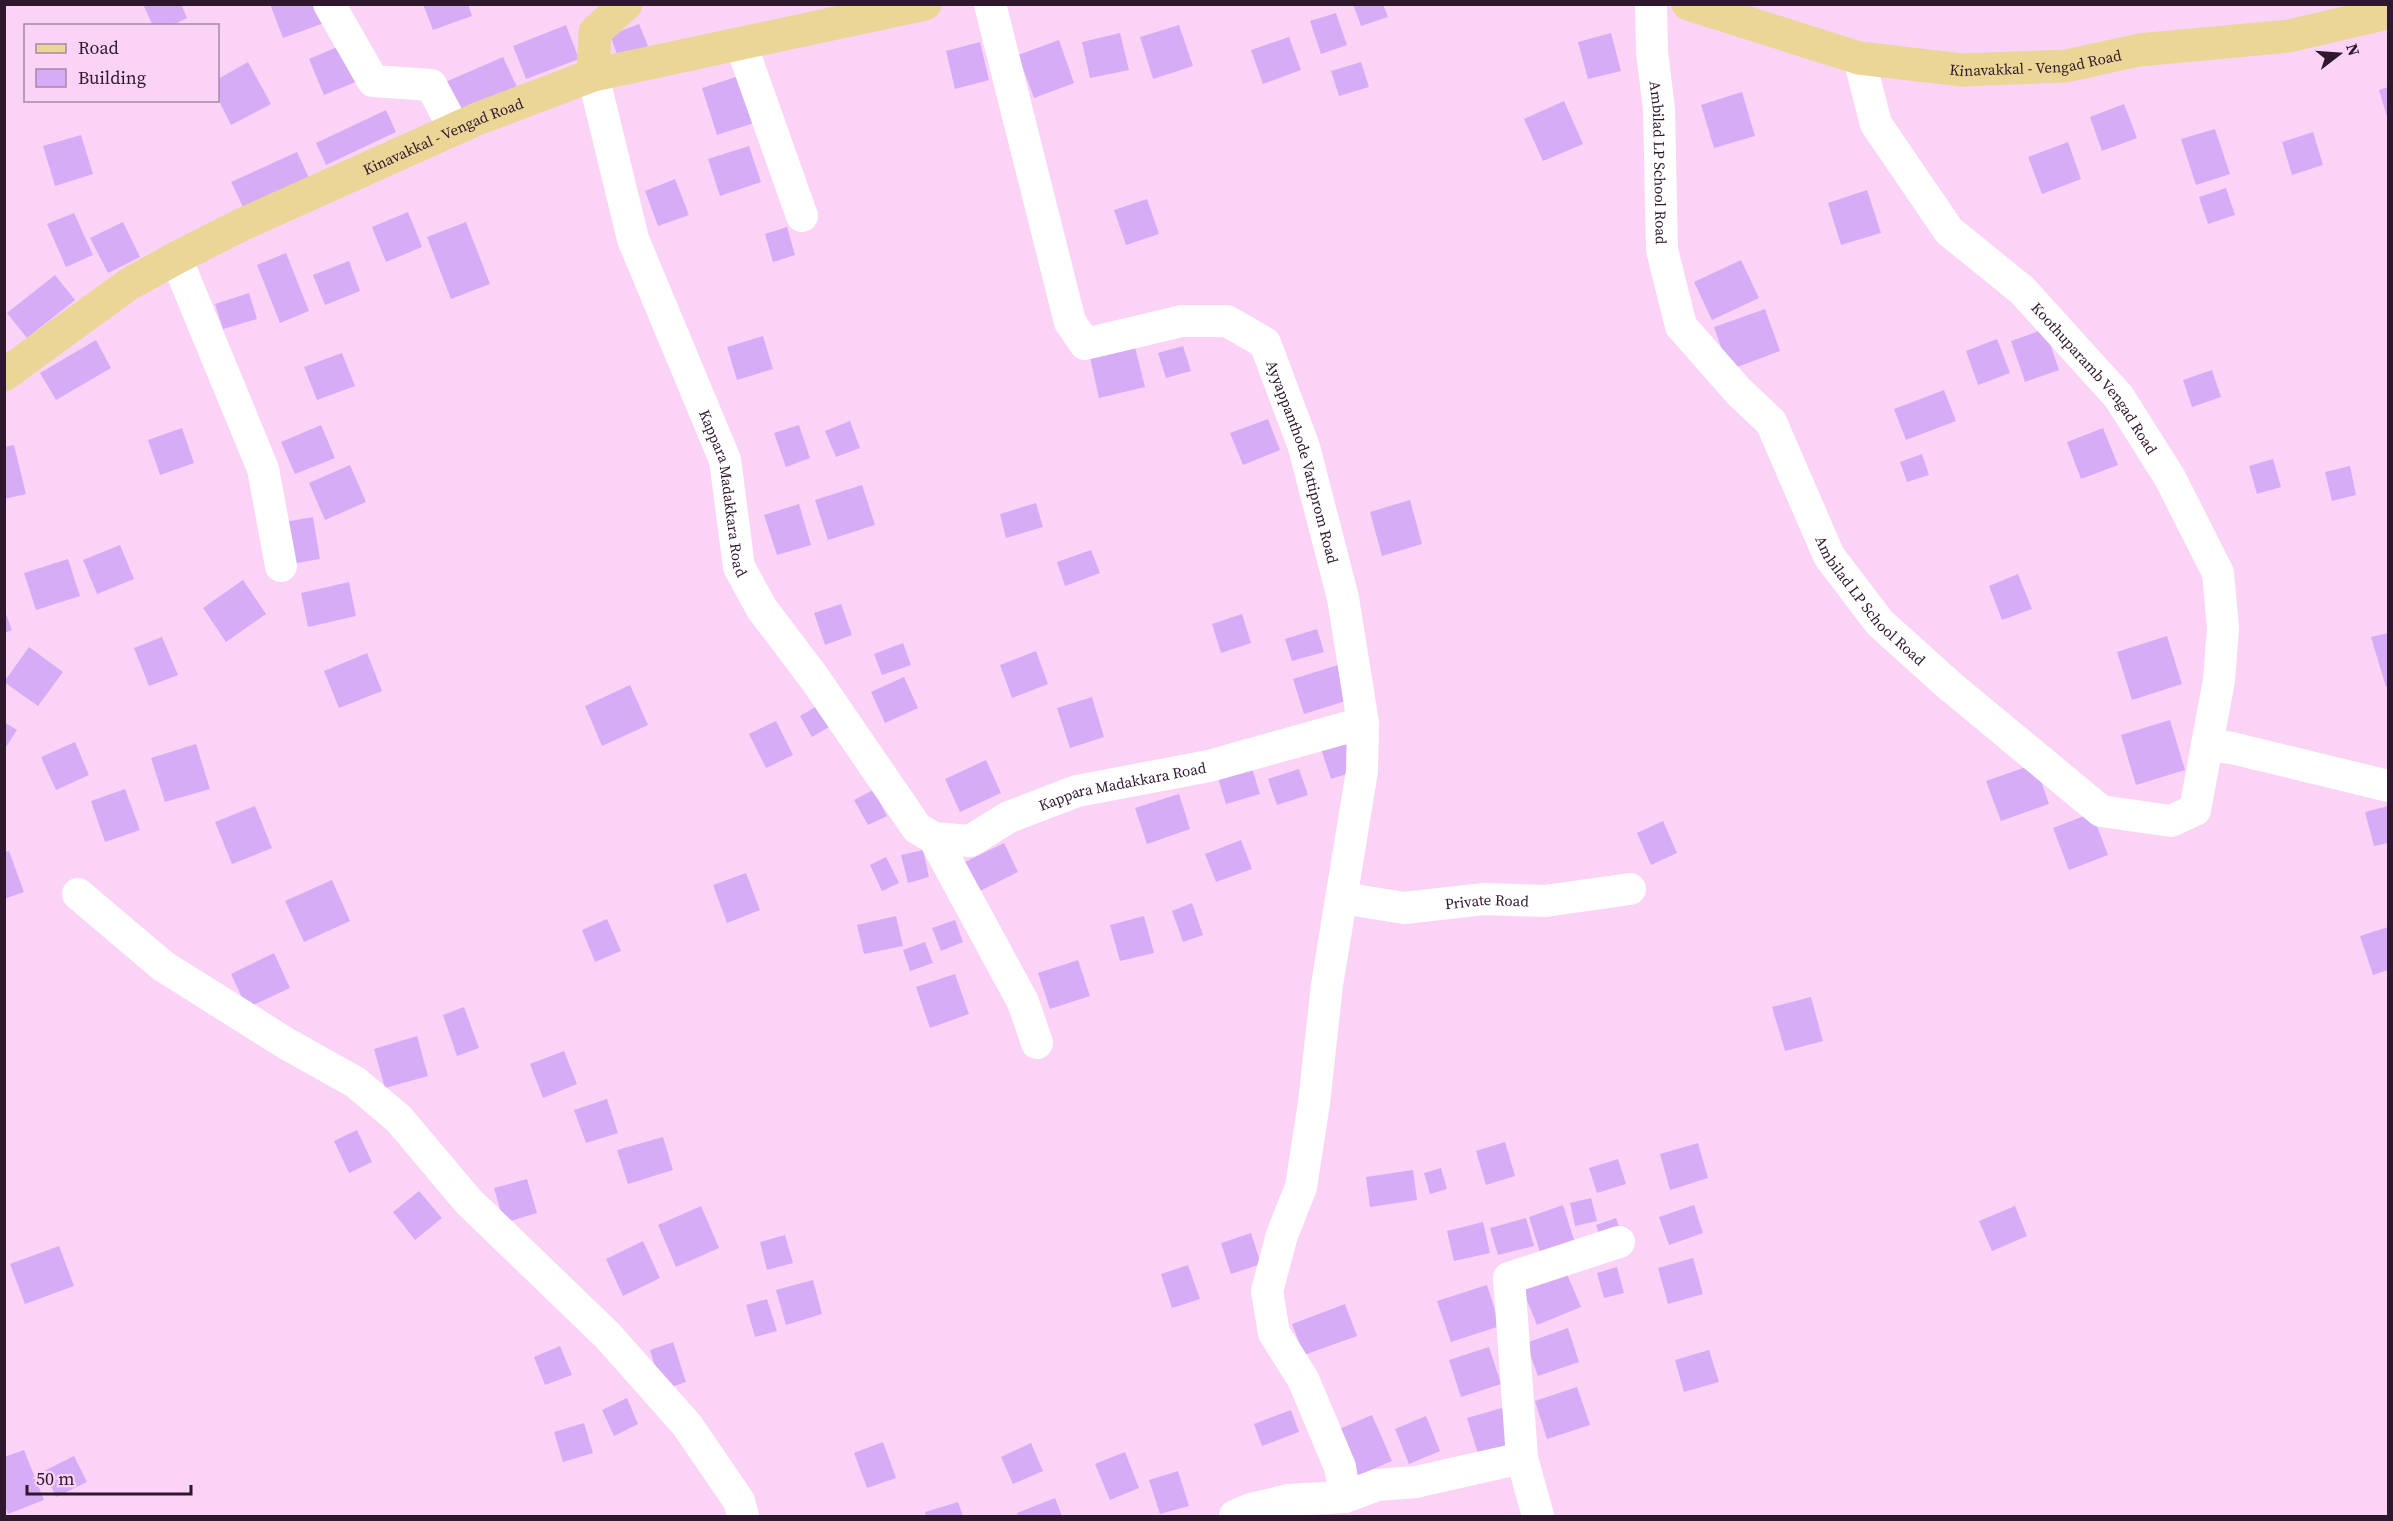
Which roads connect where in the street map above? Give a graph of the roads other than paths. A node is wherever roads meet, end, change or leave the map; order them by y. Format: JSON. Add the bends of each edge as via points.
{"nodes":[{"id":1,"x":329,"y":4,"type":"edge"},
{"id":2,"x":626,"y":4,"type":"edge"},
{"id":3,"x":925,"y":4,"type":"edge"},
{"id":4,"x":990,"y":4,"type":"edge"},
{"id":5,"x":1651,"y":4,"type":"edge"},
{"id":6,"x":1688,"y":4,"type":"edge"},
{"id":7,"x":2388,"y":13,"type":"edge"},
{"id":8,"x":741,"y":44,"type":"junction"},
{"id":9,"x":1859,"y":58,"type":"junction"},
{"id":10,"x":593,"y":75,"type":"junction"},
{"id":11,"x":454,"y":128,"type":"junction"},
{"id":12,"x":802,"y":216,"type":"dead end"},
{"id":13,"x":177,"y":258,"type":"junction"},
{"id":14,"x":4,"y":375,"type":"edge"},
{"id":15,"x":281,"y":566,"type":"dead end"},
{"id":16,"x":1363,"y":723,"type":"junction"},
{"id":17,"x":2207,"y":745,"type":"junction"},
{"id":18,"x":2388,"y":786,"type":"edge"},
{"id":19,"x":934,"y":838,"type":"junction"},
{"id":20,"x":1630,"y":889,"type":"dead end"},
{"id":21,"x":78,"y":894,"type":"dead end"},
{"id":22,"x":1342,"y":898,"type":"junction"},
{"id":23,"x":1037,"y":1043,"type":"dead end"},
{"id":24,"x":1619,"y":1242,"type":"dead end"},
{"id":25,"x":1522,"y":1458,"type":"junction"},
{"id":26,"x":1345,"y":1497,"type":"junction"},
{"id":27,"x":743,"y":1516,"type":"edge"},
{"id":28,"x":1235,"y":1516,"type":"edge"},
{"id":29,"x":1538,"y":1516,"type":"edge"}],
"edges":[{"from":1,"to":11,"type":"street","via":[[384,94],[431,84]]},
{"from":2,"to":10,"type":"main road","via":[[595,32]]},
{"from":3,"to":8,"type":"main road","name":"Kinavakkal - Vengad Road"},
{"from":4,"to":16,"type":"street","name":"Ayyappanthode Vattiprom Road","via":[[1070,322],[1085,344],[1182,321],[1227,321],[1265,344],[1304,447],[1343,598]]},
{"from":5,"to":17,"type":"street","name":"Ambilad LP School Road","via":[[1659,109],[1662,249],[1681,326],[1739,392],[1772,422],[1829,556],[1880,623],[2101,811],[2170,821],[2196,810]]},
{"from":6,"to":9,"type":"main road","name":"Kinavakkal - Vengad Road"},
{"from":7,"to":9,"type":"main road","name":"Kinavakkal - Vengad Road","via":[[2289,36],[2139,50],[2066,66],[1962,70]]},
{"from":8,"to":10,"type":"main road","name":"Kinavakkal - Vengad Road"},
{"from":8,"to":12,"type":"street"},
{"from":9,"to":17,"type":"street","name":"Koothuparamb Vengad Road","via":[[1876,124],[1949,231],[2022,291],[2119,397],[2170,478],[2218,573],[2223,628],[2219,680]]},
{"from":10,"to":11,"type":"main road","name":"Kinavakkal - Vengad Road"},
{"from":10,"to":19,"type":"street","name":"Kappara Madakkara Road","via":[[633,239],[725,460],[739,567],[762,609],[917,828]]},
{"from":11,"to":13,"type":"main road","name":"Kinavakkal - Vengad Road"},
{"from":13,"to":14,"type":"main road","name":"Kinavakkal - Vengad Road","via":[[129,284]]},
{"from":13,"to":15,"type":"street","via":[[263,469]]},
{"from":16,"to":19,"type":"street","name":"Kappara Madakkara Road","via":[[1209,766],[1077,791],[1009,817],[970,841]]},
{"from":16,"to":22,"type":"street","via":[[1362,771]]},
{"from":17,"to":18,"type":"street"},
{"from":19,"to":23,"type":"street","via":[[1023,1002]]},
{"from":20,"to":22,"type":"street","name":"Private Road","via":[[1545,901],[1484,899],[1404,908]]},
{"from":21,"to":27,"type":"street","via":[[163,966],[355,1082],[399,1119],[468,1201],[608,1336],[687,1425],[739,1501]]},
{"from":22,"to":26,"type":"street","via":[[1301,1187],[1282,1235],[1267,1291],[1274,1333],[1303,1379],[1340,1467]]},
{"from":24,"to":25,"type":"street","via":[[1509,1278]]},
{"from":25,"to":26,"type":"street","via":[[1416,1482],[1377,1485]]},
{"from":25,"to":29,"type":"street"},
{"from":26,"to":28,"type":"street","via":[[1288,1500]]}]}
